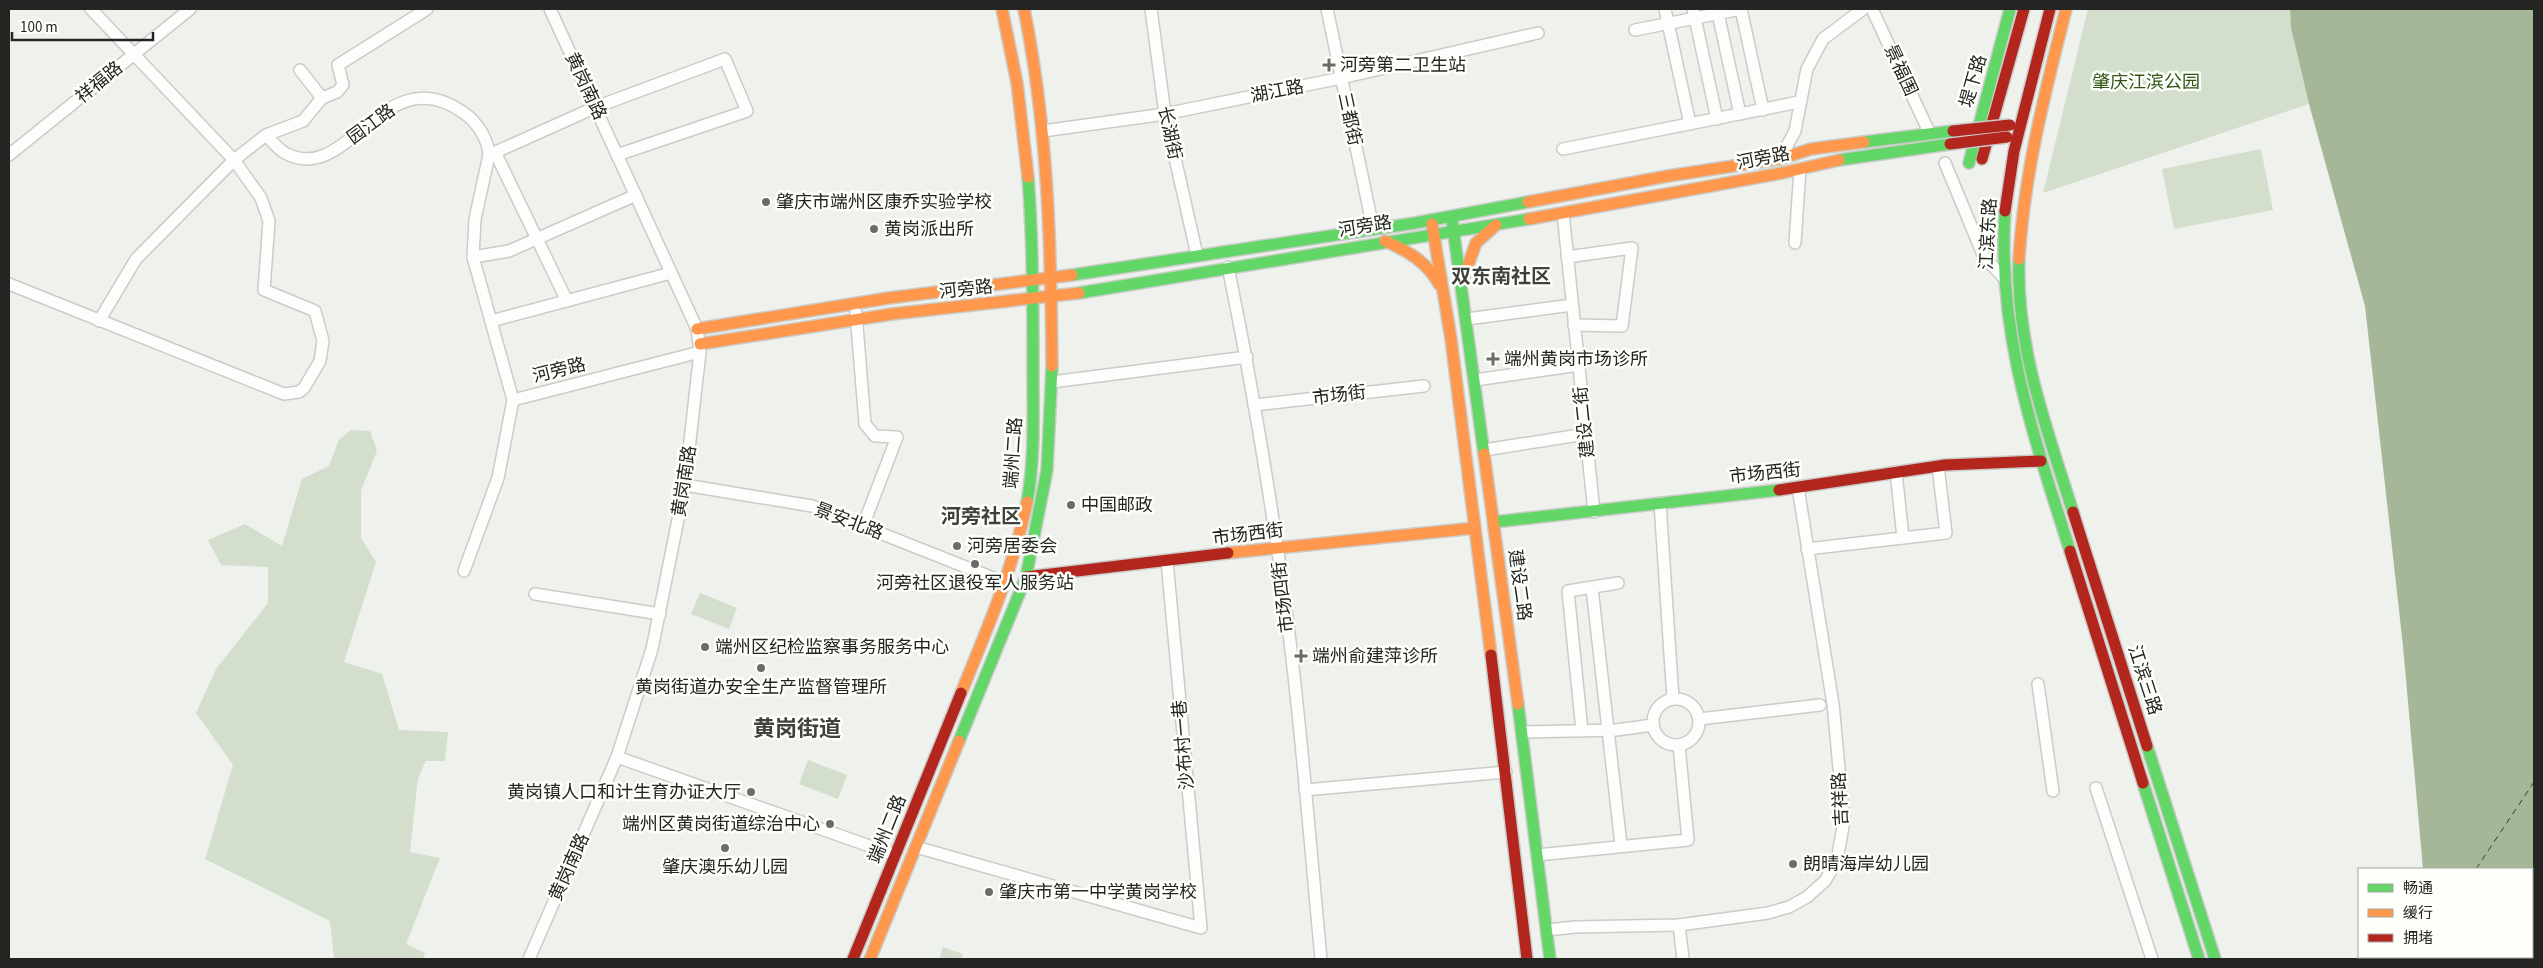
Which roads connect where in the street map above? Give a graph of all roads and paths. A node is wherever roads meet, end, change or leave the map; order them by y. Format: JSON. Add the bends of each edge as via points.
{"nodes":[{"id":1,"x":91,"y":9,"type":"edge"},
{"id":2,"x":190,"y":9,"type":"edge"},
{"id":3,"x":427,"y":9,"type":"edge"},
{"id":4,"x":550,"y":9,"type":"edge"},
{"id":5,"x":1002,"y":9,"type":"edge"},
{"id":6,"x":1024,"y":9,"type":"edge"},
{"id":7,"x":1151,"y":9,"type":"edge"},
{"id":8,"x":1327,"y":9,"type":"edge"},
{"id":9,"x":1665,"y":9,"type":"edge"},
{"id":10,"x":1863,"y":9,"type":"edge"},
{"id":11,"x":1872,"y":9,"type":"edge"},
{"id":12,"x":2010,"y":9,"type":"edge"},
{"id":13,"x":2024,"y":9,"type":"edge"},
{"id":14,"x":2050,"y":9,"type":"edge"},
{"id":15,"x":2066,"y":9,"type":"edge"},
{"id":16,"x":1717,"y":11,"type":"edge"},
{"id":17,"x":1694,"y":14,"type":"edge"},
{"id":18,"x":1668,"y":24,"type":"junction"},
{"id":19,"x":1635,"y":30,"type":"dead end"},
{"id":20,"x":1538,"y":33,"type":"dead end"},
{"id":21,"x":133,"y":55,"type":"junction"},
{"id":22,"x":300,"y":70,"type":"dead end"},
{"id":23,"x":1341,"y":78,"type":"junction"},
{"id":24,"x":322,"y":98,"type":"junction"},
{"id":25,"x":1799,"y":102,"type":"junction"},
{"id":26,"x":596,"y":108,"type":"junction"},
{"id":27,"x":1762,"y":110,"type":"junction"},
{"id":28,"x":1165,"y":114,"type":"junction"},
{"id":29,"x":1740,"y":114,"type":"junction"},
{"id":30,"x":1717,"y":119,"type":"junction"},
{"id":31,"x":1690,"y":124,"type":"junction"},
{"id":32,"x":2016,"y":125,"type":"junction"},
{"id":33,"x":2035,"y":130,"type":"junction"},
{"id":34,"x":1044,"y":131,"type":"junction"},
{"id":35,"x":1795,"y":131,"type":"junction"},
{"id":36,"x":1929,"y":132,"type":"junction"},
{"id":37,"x":266,"y":135,"type":"junction"},
{"id":38,"x":2012,"y":137,"type":"junction"},
{"id":39,"x":1930,"y":146,"type":"junction"},
{"id":40,"x":1563,"y":149,"type":"dead end"},
{"id":41,"x":1811,"y":149,"type":"junction"},
{"id":42,"x":492,"y":153,"type":"junction"},
{"id":43,"x":9,"y":155,"type":"edge"},
{"id":44,"x":618,"y":155,"type":"junction"},
{"id":45,"x":1780,"y":159,"type":"junction"},
{"id":46,"x":1982,"y":159,"type":"dead end"},
{"id":47,"x":234,"y":160,"type":"junction"},
{"id":48,"x":1945,"y":163,"type":"dead end"},
{"id":49,"x":1969,"y":163,"type":"dead end"},
{"id":50,"x":1800,"y":169,"type":"junction"},
{"id":51,"x":636,"y":195,"type":"junction"},
{"id":52,"x":1563,"y":213,"type":"junction"},
{"id":53,"x":1451,"y":216,"type":"junction"},
{"id":54,"x":1432,"y":219,"type":"junction"},
{"id":55,"x":1496,"y":225,"type":"junction"},
{"id":56,"x":1373,"y":228,"type":"junction"},
{"id":57,"x":1454,"y":231,"type":"junction"},
{"id":58,"x":1434,"y":234,"type":"junction"},
{"id":59,"x":538,"y":238,"type":"junction"},
{"id":60,"x":1383,"y":240,"type":"junction"},
{"id":61,"x":1796,"y":244,"type":"dead end"},
{"id":62,"x":1050,"y":246,"type":"junction"},
{"id":63,"x":1033,"y":247,"type":"junction"},
{"id":64,"x":1197,"y":255,"type":"junction"},
{"id":65,"x":473,"y":257,"type":"junction"},
{"id":66,"x":1567,"y":257,"type":"junction"},
{"id":67,"x":1228,"y":267,"type":"junction"},
{"id":68,"x":671,"y":273,"type":"junction"},
{"id":69,"x":2003,"y":276,"type":"junction"},
{"id":70,"x":1051,"y":278,"type":"junction"},
{"id":71,"x":1033,"y":280,"type":"junction"},
{"id":72,"x":1462,"y":283,"type":"junction"},
{"id":73,"x":9,"y":284,"type":"edge"},
{"id":74,"x":1442,"y":290,"type":"junction"},
{"id":75,"x":1051,"y":296,"type":"junction"},
{"id":76,"x":1033,"y":300,"type":"junction"},
{"id":77,"x":567,"y":301,"type":"junction"},
{"id":78,"x":855,"y":303,"type":"junction"},
{"id":79,"x":1572,"y":305,"type":"junction"},
{"id":80,"x":856,"y":319,"type":"junction"},
{"id":81,"x":1467,"y":319,"type":"junction"},
{"id":82,"x":99,"y":321,"type":"junction"},
{"id":83,"x":491,"y":321,"type":"junction"},
{"id":84,"x":1574,"y":325,"type":"junction"},
{"id":85,"x":697,"y":329,"type":"junction"},
{"id":86,"x":1469,"y":336,"type":"junction"},
{"id":87,"x":1451,"y":339,"type":"junction"},
{"id":88,"x":700,"y":348,"type":"junction"},
{"id":89,"x":1032,"y":352,"type":"junction"},
{"id":90,"x":1051,"y":352,"type":"junction"},
{"id":91,"x":1246,"y":357,"type":"junction"},
{"id":92,"x":1578,"y":365,"type":"junction"},
{"id":93,"x":1475,"y":380,"type":"junction"},
{"id":94,"x":1052,"y":382,"type":"junction"},
{"id":95,"x":1424,"y":386,"type":"dead end"},
{"id":96,"x":514,"y":400,"type":"junction"},
{"id":97,"x":1254,"y":405,"type":"junction"},
{"id":98,"x":2040,"y":411,"type":"joint"},
{"id":99,"x":1586,"y":434,"type":"junction"},
{"id":100,"x":1484,"y":450,"type":"junction"},
{"id":101,"x":2041,"y":461,"type":"junction"},
{"id":102,"x":1938,"y":466,"type":"junction"},
{"id":103,"x":1896,"y":472,"type":"junction"},
{"id":104,"x":685,"y":485,"type":"junction"},
{"id":105,"x":1798,"y":488,"type":"junction"},
{"id":106,"x":1660,"y":503,"type":"junction"},
{"id":107,"x":1594,"y":512,"type":"junction"},
{"id":108,"x":1494,"y":522,"type":"junction"},
{"id":109,"x":863,"y":526,"type":"junction"},
{"id":110,"x":1475,"y":528,"type":"junction"},
{"id":111,"x":1903,"y":538,"type":"junction"},
{"id":112,"x":1278,"y":547,"type":"junction"},
{"id":113,"x":1807,"y":548,"type":"junction"},
{"id":114,"x":1167,"y":561,"type":"junction"},
{"id":115,"x":464,"y":571,"type":"dead end"},
{"id":116,"x":1026,"y":577,"type":"junction"},
{"id":117,"x":1006,"y":583,"type":"junction"},
{"id":118,"x":1618,"y":583,"type":"dead end"},
{"id":119,"x":1592,"y":588,"type":"junction"},
{"id":120,"x":535,"y":594,"type":"dead end"},
{"id":121,"x":660,"y":614,"type":"junction"},
{"id":122,"x":2038,"y":684,"type":"dead end"},
{"id":123,"x":1673,"y":699,"type":"junction"},
{"id":124,"x":1820,"y":705,"type":"dead end"},
{"id":125,"x":1699,"y":719,"type":"junction"},
{"id":126,"x":1653,"y":725,"type":"junction"},
{"id":127,"x":1608,"y":730,"type":"junction"},
{"id":128,"x":1582,"y":731,"type":"junction"},
{"id":129,"x":1522,"y":732,"type":"junction"},
{"id":130,"x":1679,"y":745,"type":"junction"},
{"id":131,"x":617,"y":757,"type":"junction"},
{"id":132,"x":1506,"y":772,"type":"junction"},
{"id":133,"x":2096,"y":788,"type":"dead end"},
{"id":134,"x":1305,"y":790,"type":"junction"},
{"id":135,"x":2053,"y":792,"type":"dead end"},
{"id":136,"x":1621,"y":845,"type":"junction"},
{"id":137,"x":916,"y":847,"type":"junction"},
{"id":138,"x":895,"y":855,"type":"junction"},
{"id":139,"x":1537,"y":855,"type":"junction"},
{"id":140,"x":1679,"y":925,"type":"junction"},
{"id":141,"x":1547,"y":930,"type":"junction"},
{"id":142,"x":529,"y":959,"type":"edge"},
{"id":143,"x":853,"y":959,"type":"edge"},
{"id":144,"x":870,"y":959,"type":"edge"},
{"id":145,"x":1321,"y":959,"type":"edge"},
{"id":146,"x":1527,"y":959,"type":"edge"},
{"id":147,"x":1550,"y":959,"type":"edge"},
{"id":148,"x":1683,"y":959,"type":"edge"},
{"id":149,"x":2152,"y":959,"type":"edge"},
{"id":150,"x":2199,"y":959,"type":"edge"},
{"id":151,"x":2215,"y":959,"type":"edge"}],
"edges":[{"from":1,"to":21,"type":"street"},
{"from":2,"to":21,"type":"street","name":"祥福路"},
{"from":3,"to":24,"type":"street","via":[[338,64],[342,86],[337,92]]},
{"from":4,"to":26,"type":"street","name":"黄岗南路"},
{"from":5,"to":63,"type":"main road","name":"端州二路","via":[[1017,83]]},
{"from":6,"to":34,"type":"main road","name":"端州二路"},
{"from":7,"to":28,"type":"street","name":"长湖街"},
{"from":8,"to":23,"type":"street","name":"三都街"},
{"from":9,"to":18,"type":"street"},
{"from":10,"to":25,"type":"street","name":"河旁路","via":[[1823,39],[1807,69]]},
{"from":11,"to":36,"type":"street","name":"景福围"},
{"from":12,"to":49,"type":"main road","name":"堤下路"},
{"from":13,"to":46,"type":"main road","name":"堤下路"},
{"from":14,"to":32,"type":"main road","name":"江滨东路"},
{"from":15,"to":33,"type":"main road","name":"江滨东路"},
{"from":16,"to":17,"type":"street"},
{"from":16,"to":27,"type":"street","via":[[1741,9]]},
{"from":16,"to":29,"type":"street"},
{"from":17,"to":18,"type":"street"},
{"from":17,"to":30,"type":"street"},
{"from":18,"to":19,"type":"street"},
{"from":18,"to":31,"type":"street"},
{"from":20,"to":23,"type":"street","name":"湖江路"},
{"from":21,"to":43,"type":"street","name":"祥福路"},
{"from":21,"to":47,"type":"street"},
{"from":22,"to":24,"type":"street"},
{"from":23,"to":28,"type":"street","name":"湖江路"},
{"from":23,"to":56,"type":"street","name":"三都街"},
{"from":24,"to":37,"type":"street","via":[[303,121]]},
{"from":25,"to":27,"type":"street"},
{"from":25,"to":35,"type":"street","name":"河旁路"},
{"from":26,"to":42,"type":"street"},
{"from":26,"to":44,"type":"street","name":"黄岗南路"},
{"from":26,"to":44,"type":"street","via":[[725,59],[747,111]]},
{"from":27,"to":29,"type":"street"},
{"from":28,"to":34,"type":"street","name":"湖江路"},
{"from":28,"to":64,"type":"street","name":"长湖街"},
{"from":29,"to":30,"type":"street"},
{"from":30,"to":31,"type":"street"},
{"from":31,"to":40,"type":"street"},
{"from":32,"to":33,"type":"main road","name":"河旁路"},
{"from":32,"to":36,"type":"main road","name":"河旁路","bridge":true},
{"from":32,"to":38,"type":"main road","name":"江滨东路"},
{"from":33,"to":38,"type":"main road","name":"河旁路"},
{"from":33,"to":98,"type":"main road","name":"江滨东路","via":[[2017,244],[2018,302]]},
{"from":34,"to":62,"type":"main road","name":"端州二路"},
{"from":35,"to":41,"type":"street","name":"河旁路"},
{"from":35,"to":45,"type":"street"},
{"from":36,"to":39,"type":"main road"},
{"from":36,"to":41,"type":"main road","name":"河旁路"},
{"from":37,"to":42,"type":"street","name":"园江路","via":[[293,157],[316,158],[342,146],[375,118],[398,104],[426,98],[453,105],[469,116]]},
{"from":37,"to":47,"type":"street"},
{"from":38,"to":39,"type":"main road","name":"河旁路","bridge":true},
{"from":38,"to":69,"type":"main road","name":"江滨东路"},
{"from":39,"to":50,"type":"main road","name":"河旁路"},
{"from":41,"to":45,"type":"main road","name":"河旁路"},
{"from":42,"to":59,"type":"street","name":"园江路"},
{"from":42,"to":65,"type":"street","via":[[475,218]]},
{"from":44,"to":51,"type":"street","name":"黄岗南路"},
{"from":45,"to":53,"type":"main road","name":"河旁路"},
{"from":47,"to":82,"type":"street","via":[[136,259]]},
{"from":47,"to":82,"type":"street","via":[[261,198],[269,221],[264,290],[315,311],[323,341],[320,361],[309,382],[299,392],[284,394]]},
{"from":48,"to":69,"type":"street","via":[[1984,257]]},
{"from":50,"to":52,"type":"main road","name":"河旁路"},
{"from":50,"to":61,"type":"street"},
{"from":51,"to":59,"type":"street"},
{"from":51,"to":68,"type":"street","name":"黄岗南路"},
{"from":52,"to":55,"type":"main road","name":"河旁路"},
{"from":52,"to":66,"type":"street","name":"建设二街"},
{"from":53,"to":54,"type":"main road","name":"河旁路"},
{"from":53,"to":57,"type":"main road","name":"建设二路"},
{"from":54,"to":56,"type":"main road","name":"河旁路"},
{"from":54,"to":58,"type":"main road","name":"建设二路"},
{"from":55,"to":57,"type":"main road","name":"河旁路"},
{"from":55,"to":72,"type":"main road","via":[[1476,244]]},
{"from":56,"to":64,"type":"main road","name":"河旁路"},
{"from":57,"to":58,"type":"main road","name":"河旁路"},
{"from":57,"to":72,"type":"main road","name":"建设二路"},
{"from":58,"to":60,"type":"main road","name":"河旁路"},
{"from":58,"to":74,"type":"main road","name":"建设二路"},
{"from":59,"to":65,"type":"street","via":[[508,251]]},
{"from":59,"to":77,"type":"street","name":"园江路"},
{"from":60,"to":67,"type":"main road","name":"河旁路"},
{"from":60,"to":74,"type":"main road","via":[[1416,256],[1434,274]]},
{"from":62,"to":63,"type":"main road"},
{"from":62,"to":70,"type":"main road","name":"端州二路"},
{"from":63,"to":71,"type":"main road","name":"端州二路"},
{"from":64,"to":70,"type":"main road","name":"河旁路"},
{"from":65,"to":83,"type":"street"},
{"from":66,"to":79,"type":"street","name":"建设二街"},
{"from":66,"to":84,"type":"street","via":[[1632,248],[1622,326]]},
{"from":67,"to":75,"type":"main road","name":"河旁路"},
{"from":67,"to":91,"type":"street","name":"市场四街"},
{"from":68,"to":77,"type":"street"},
{"from":68,"to":85,"type":"street","name":"黄岗南路"},
{"from":69,"to":101,"type":"main road","name":"江滨东路","via":[[2014,363]]},
{"from":70,"to":71,"type":"main road","name":"河旁路"},
{"from":70,"to":75,"type":"main road","name":"端州二路"},
{"from":71,"to":76,"type":"main road","name":"端州二路"},
{"from":71,"to":78,"type":"main road","name":"河旁路"},
{"from":72,"to":81,"type":"main road","name":"建设二路"},
{"from":73,"to":82,"type":"street"},
{"from":74,"to":87,"type":"main road","name":"建设二路"},
{"from":75,"to":76,"type":"main road","name":"河旁路"},
{"from":75,"to":90,"type":"main road","name":"端州二路"},
{"from":76,"to":80,"type":"main road","name":"河旁路"},
{"from":76,"to":89,"type":"main road","name":"端州二路"},
{"from":77,"to":83,"type":"street"},
{"from":78,"to":80,"type":"street"},
{"from":78,"to":85,"type":"main road","name":"河旁路"},
{"from":79,"to":81,"type":"street"},
{"from":79,"to":84,"type":"street","name":"建设二街"},
{"from":80,"to":88,"type":"main road","name":"河旁路"},
{"from":80,"to":109,"type":"street","via":[[865,424],[875,436],[897,437]]},
{"from":81,"to":86,"type":"main road","name":"建设二路"},
{"from":83,"to":96,"type":"street"},
{"from":84,"to":92,"type":"street","name":"建设二街"},
{"from":85,"to":88,"type":"street","name":"黄岗南路"},
{"from":86,"to":87,"type":"main road"},
{"from":86,"to":93,"type":"main road","name":"建设二路"},
{"from":87,"to":110,"type":"main road","name":"建设二路"},
{"from":88,"to":96,"type":"street","name":"河旁路"},
{"from":88,"to":104,"type":"street","name":"黄岗南路"},
{"from":89,"to":90,"type":"main road"},
{"from":89,"to":117,"type":"main road","name":"端州二路","via":[[1030,487]]},
{"from":90,"to":94,"type":"main road","name":"端州二路"},
{"from":91,"to":94,"type":"street"},
{"from":91,"to":97,"type":"street","name":"市场四街"},
{"from":92,"to":93,"type":"street"},
{"from":92,"to":99,"type":"street","name":"建设二街"},
{"from":93,"to":100,"type":"main road","name":"建设二路"},
{"from":94,"to":116,"type":"main road","name":"端州二路","via":[[1050,453]]},
{"from":95,"to":97,"type":"street","name":"市场街"},
{"from":96,"to":115,"type":"street","via":[[498,478]]},
{"from":97,"to":112,"type":"street","name":"市场四街"},
{"from":98,"to":151,"type":"main road","name":"江滨三路"},
{"from":99,"to":100,"type":"street"},
{"from":99,"to":107,"type":"street","name":"建设二街"},
{"from":100,"to":108,"type":"main road","name":"建设二路"},
{"from":101,"to":102,"type":"main road","name":"市场西街"},
{"from":101,"to":150,"type":"main road","name":"江滨三路"},
{"from":102,"to":103,"type":"main road","name":"市场西街"},
{"from":102,"to":111,"type":"street","via":[[1946,533]]},
{"from":103,"to":105,"type":"main road","name":"市场西街"},
{"from":103,"to":111,"type":"street"},
{"from":104,"to":109,"type":"street","name":"景安北路","via":[[812,506]]},
{"from":104,"to":121,"type":"street","name":"黄岗南路"},
{"from":105,"to":106,"type":"main road","name":"市场西街"},
{"from":105,"to":113,"type":"street","name":"吉祥路"},
{"from":106,"to":107,"type":"main road","name":"市场西街"},
{"from":106,"to":123,"type":"street"},
{"from":107,"to":108,"type":"main road","name":"市场西街"},
{"from":108,"to":129,"type":"main road","name":"建设二路"},
{"from":109,"to":117,"type":"street","name":"景安北路"},
{"from":110,"to":112,"type":"main road","name":"市场西街"},
{"from":110,"to":132,"type":"main road","name":"建设二路"},
{"from":111,"to":113,"type":"street"},
{"from":112,"to":114,"type":"main road","name":"市场西街"},
{"from":112,"to":134,"type":"street","name":"市场四街"},
{"from":113,"to":140,"type":"street","name":"吉祥路","via":[[1832,704],[1844,821],[1838,860],[1825,881],[1789,907],[1768,913]]},
{"from":114,"to":116,"type":"main road","name":"市场西街"},
{"from":114,"to":137,"type":"street","name":"沙布村一巷","via":[[1201,928]]},
{"from":116,"to":137,"type":"main road","name":"端州二路"},
{"from":117,"to":138,"type":"main road","name":"端州二路"},
{"from":118,"to":119,"type":"street"},
{"from":119,"to":127,"type":"street"},
{"from":119,"to":128,"type":"street","via":[[1568,591]]},
{"from":120,"to":121,"type":"street"},
{"from":121,"to":131,"type":"street","name":"黄岗南路"},
{"from":122,"to":135,"type":"street"},
{"from":123,"to":125,"type":"street","via":[[1693,706]]},
{"from":123,"to":126,"type":"street","via":[[1655,711]]},
{"from":124,"to":125,"type":"street"},
{"from":125,"to":130,"type":"street","via":[[1696,734]]},
{"from":126,"to":127,"type":"street"},
{"from":126,"to":130,"type":"street","via":[[1660,739],[1667,744]]},
{"from":127,"to":128,"type":"street"},
{"from":127,"to":136,"type":"street"},
{"from":128,"to":129,"type":"street"},
{"from":129,"to":139,"type":"main road","name":"建设二路"},
{"from":130,"to":136,"type":"street","via":[[1688,840]]},
{"from":131,"to":138,"type":"street"},
{"from":131,"to":142,"type":"street","name":"黄岗南路"},
{"from":132,"to":134,"type":"street"},
{"from":132,"to":146,"type":"main road","name":"建设二路"},
{"from":133,"to":149,"type":"street"},
{"from":134,"to":145,"type":"street","name":"市场四街"},
{"from":136,"to":139,"type":"street"},
{"from":137,"to":144,"type":"main road","name":"端州二路"},
{"from":138,"to":143,"type":"main road","name":"端州二路"},
{"from":139,"to":141,"type":"main road","name":"建设二路"},
{"from":140,"to":141,"type":"street","name":"吉祥路"},
{"from":140,"to":148,"type":"street"},
{"from":141,"to":147,"type":"main road","name":"建设二路"}]}
